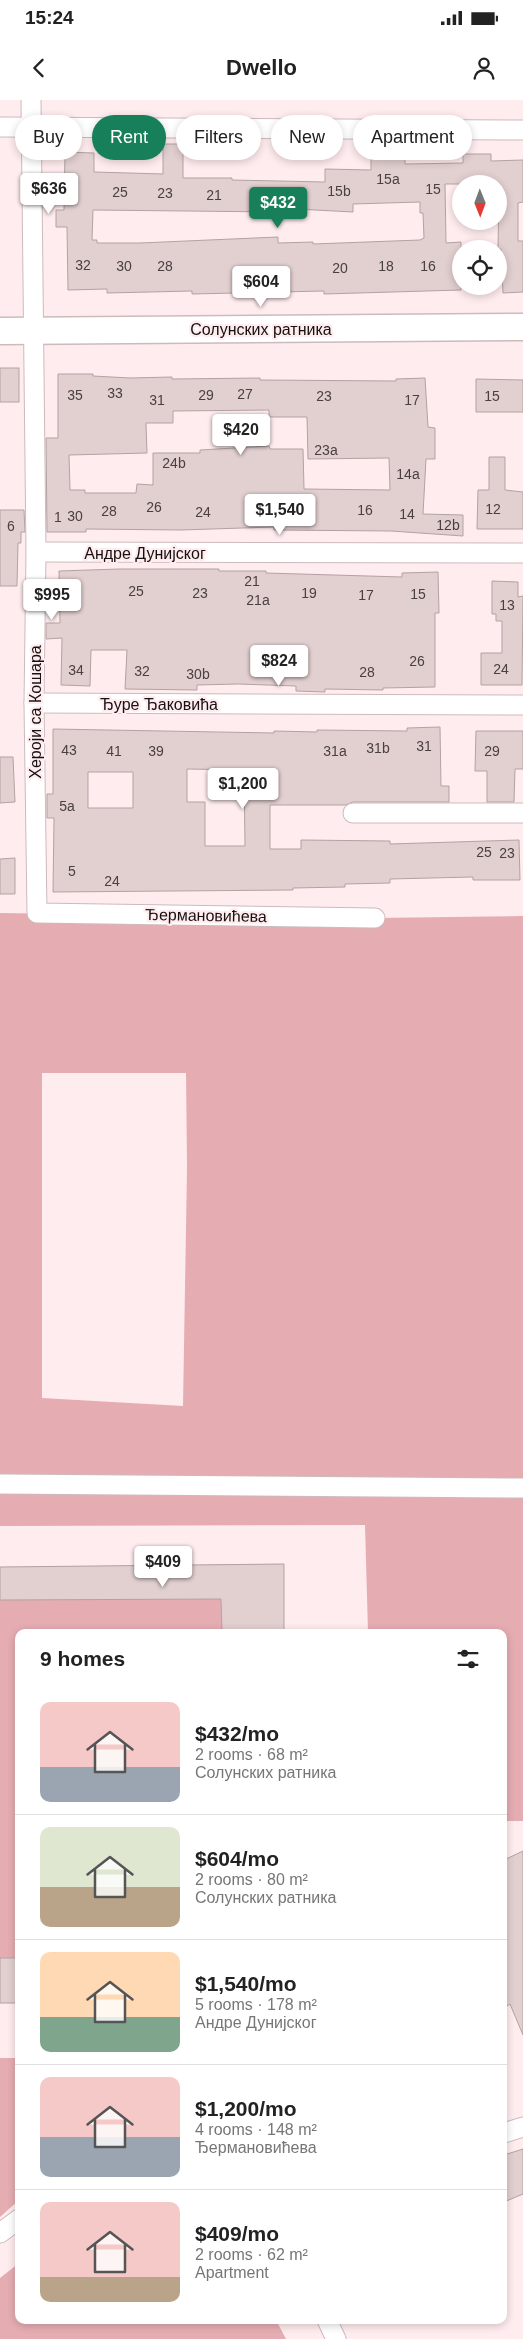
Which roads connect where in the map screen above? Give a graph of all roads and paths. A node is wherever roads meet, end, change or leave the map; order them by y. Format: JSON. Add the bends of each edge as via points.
{"nodes":[{"id":1,"x":31,"y":100,"type":"edge"},
{"id":2,"x":30,"y":115,"type":"edge"},
{"id":3,"x":0,"y":126,"type":"edge"},
{"id":4,"x":15,"y":127,"type":"edge"},
{"id":5,"x":82,"y":128,"type":"edge"},
{"id":6,"x":523,"y":130,"type":"edge"},
{"id":7,"x":31,"y":160,"type":"edge"},
{"id":8,"x":523,"y":327,"type":"edge"},
{"id":9,"x":34,"y":330,"type":"junction"},
{"id":10,"x":0,"y":331,"type":"edge"},
{"id":11,"x":36,"y":552,"type":"junction"},
{"id":12,"x":523,"y":554,"type":"edge"},
{"id":13,"x":34,"y":703,"type":"junction"},
{"id":14,"x":523,"y":705,"type":"edge"},
{"id":15,"x":353,"y":813,"type":"dead end"},
{"id":16,"x":523,"y":813,"type":"edge"},
{"id":17,"x":37,"y":913,"type":"joint"},
{"id":18,"x":375,"y":918,"type":"dead end"},
{"id":19,"x":0,"y":1484,"type":"edge"},
{"id":20,"x":523,"y":1488,"type":"edge"},
{"id":21,"x":523,"y":2126,"type":"edge"},
{"id":22,"x":507,"y":2132,"type":"edge"},
{"id":23,"x":15,"y":2221,"type":"edge"},
{"id":24,"x":0,"y":2233,"type":"edge"},
{"id":25,"x":329,"y":2324,"type":"edge"},
{"id":26,"x":336,"y":2339,"type":"edge"}],
"edges":[{"from":1,"to":2,"type":"street","name":"Хероји са Кошара"},
{"from":3,"to":4,"type":"street"},
{"from":5,"to":6,"type":"street"},
{"from":7,"to":9,"type":"street","name":"Хероји са Кошара"},
{"from":8,"to":9,"type":"main road","name":"Солунских ратника"},
{"from":9,"to":10,"type":"main road","name":"Солунских ратника"},
{"from":9,"to":11,"type":"street","name":"Хероји са Кошара"},
{"from":11,"to":12,"type":"street","name":"Андре Дунијског"},
{"from":11,"to":13,"type":"street","name":"Хероји са Кошара"},
{"from":13,"to":14,"type":"street","name":"Ђуре Ђаковића"},
{"from":13,"to":17,"type":"street","name":"Хероји са Кошара"},
{"from":15,"to":16,"type":"street"},
{"from":17,"to":18,"type":"street","name":"Ђермановићева"},
{"from":19,"to":20,"type":"street"},
{"from":21,"to":22,"type":"street"},
{"from":23,"to":24,"type":"street"},
{"from":25,"to":26,"type":"street"}]}
